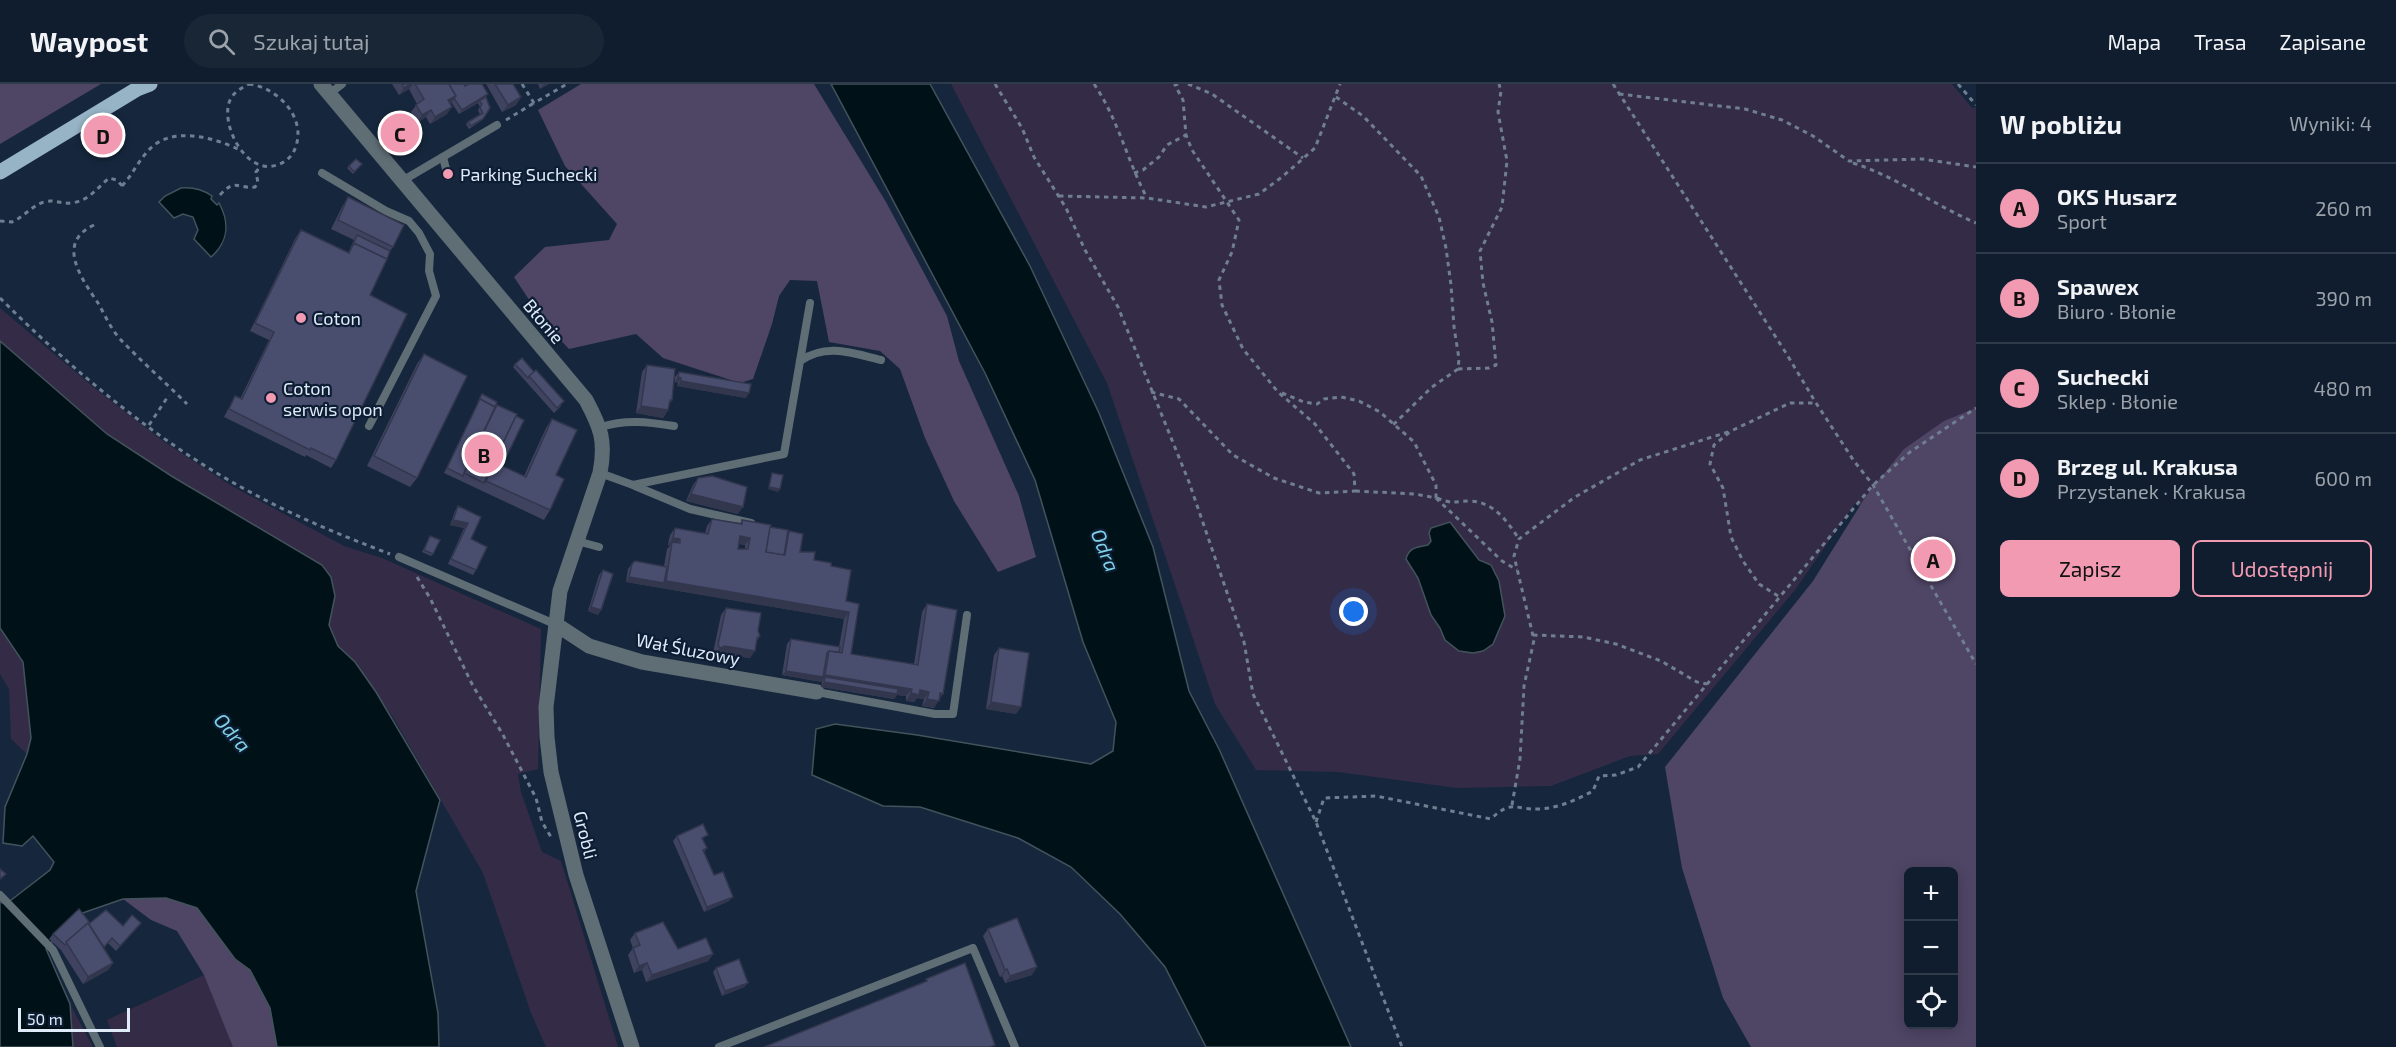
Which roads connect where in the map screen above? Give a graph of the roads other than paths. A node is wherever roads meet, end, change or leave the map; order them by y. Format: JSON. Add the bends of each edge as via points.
{"nodes":[{"id":1,"x":342,"y":84,"type":"edge"},
{"id":2,"x":143,"y":86,"type":"edge"},
{"id":3,"x":325,"y":89,"type":"edge"},
{"id":4,"x":497,"y":125,"type":"road end"},
{"id":5,"x":443,"y":157,"type":"junction"},
{"id":6,"x":0,"y":172,"type":"edge"},
{"id":7,"x":322,"y":173,"type":"dead end"},
{"id":8,"x":448,"y":177,"type":"dead end"},
{"id":9,"x":402,"y":181,"type":"junction"},
{"id":10,"x":810,"y":303,"type":"dead end"},
{"id":11,"x":881,"y":360,"type":"dead end"},
{"id":12,"x":800,"y":361,"type":"junction"},
{"id":13,"x":369,"y":426,"type":"dead end"},
{"id":14,"x":674,"y":426,"type":"dead end"},
{"id":15,"x":601,"y":427,"type":"junction"},
{"id":16,"x":600,"y":473,"type":"junction"},
{"id":17,"x":633,"y":485,"type":"junction"},
{"id":18,"x":756,"y":524,"type":"edge"},
{"id":19,"x":575,"y":541,"type":"junction"},
{"id":20,"x":599,"y":547,"type":"dead end"},
{"id":21,"x":399,"y":557,"type":"road end"},
{"id":22,"x":967,"y":615,"type":"dead end"},
{"id":23,"x":557,"y":625,"type":"junction"},
{"id":24,"x":817,"y":692,"type":"joint"},
{"id":25,"x":0,"y":895,"type":"edge"},
{"id":26,"x":100,"y":1047,"type":"edge"},
{"id":27,"x":632,"y":1047,"type":"edge"},
{"id":28,"x":719,"y":1047,"type":"edge"},
{"id":29,"x":1015,"y":1047,"type":"edge"}],
"edges":[{"from":1,"to":3,"type":"lane"},
{"from":2,"to":6,"type":"main road"},
{"from":3,"to":9,"type":"street","name":"Błonie"},
{"from":4,"to":5,"type":"lane"},
{"from":5,"to":8,"type":"lane"},
{"from":5,"to":9,"type":"lane"},
{"from":7,"to":13,"type":"lane","via":[[409,222],[430,254],[429,271],[436,296]]},
{"from":9,"to":15,"type":"street","name":"Błonie","via":[[586,400]]},
{"from":10,"to":12,"type":"lane"},
{"from":11,"to":12,"type":"lane","via":[[842,351],[819,351]]},
{"from":12,"to":17,"type":"lane","via":[[784,454]]},
{"from":14,"to":15,"type":"lane","via":[[637,420]]},
{"from":15,"to":16,"type":"street","name":"Błonie","via":[[604,454]]},
{"from":16,"to":17,"type":"lane"},
{"from":16,"to":19,"type":"street","name":"Błonie"},
{"from":17,"to":18,"type":"lane","via":[[690,509]]},
{"from":19,"to":20,"type":"lane"},
{"from":19,"to":23,"type":"street","name":"Błonie","via":[[560,591]]},
{"from":21,"to":23,"type":"lane"},
{"from":22,"to":24,"type":"lane","via":[[953,714]]},
{"from":23,"to":24,"type":"street","name":"Wał Śluzowy","via":[[589,646],[642,662]]},
{"from":23,"to":27,"type":"street","name":"Grobli","via":[[546,707],[551,772],[568,847]]},
{"from":25,"to":26,"type":"lane","via":[[53,950]]},
{"from":28,"to":29,"type":"lane","via":[[973,948]]}]}
